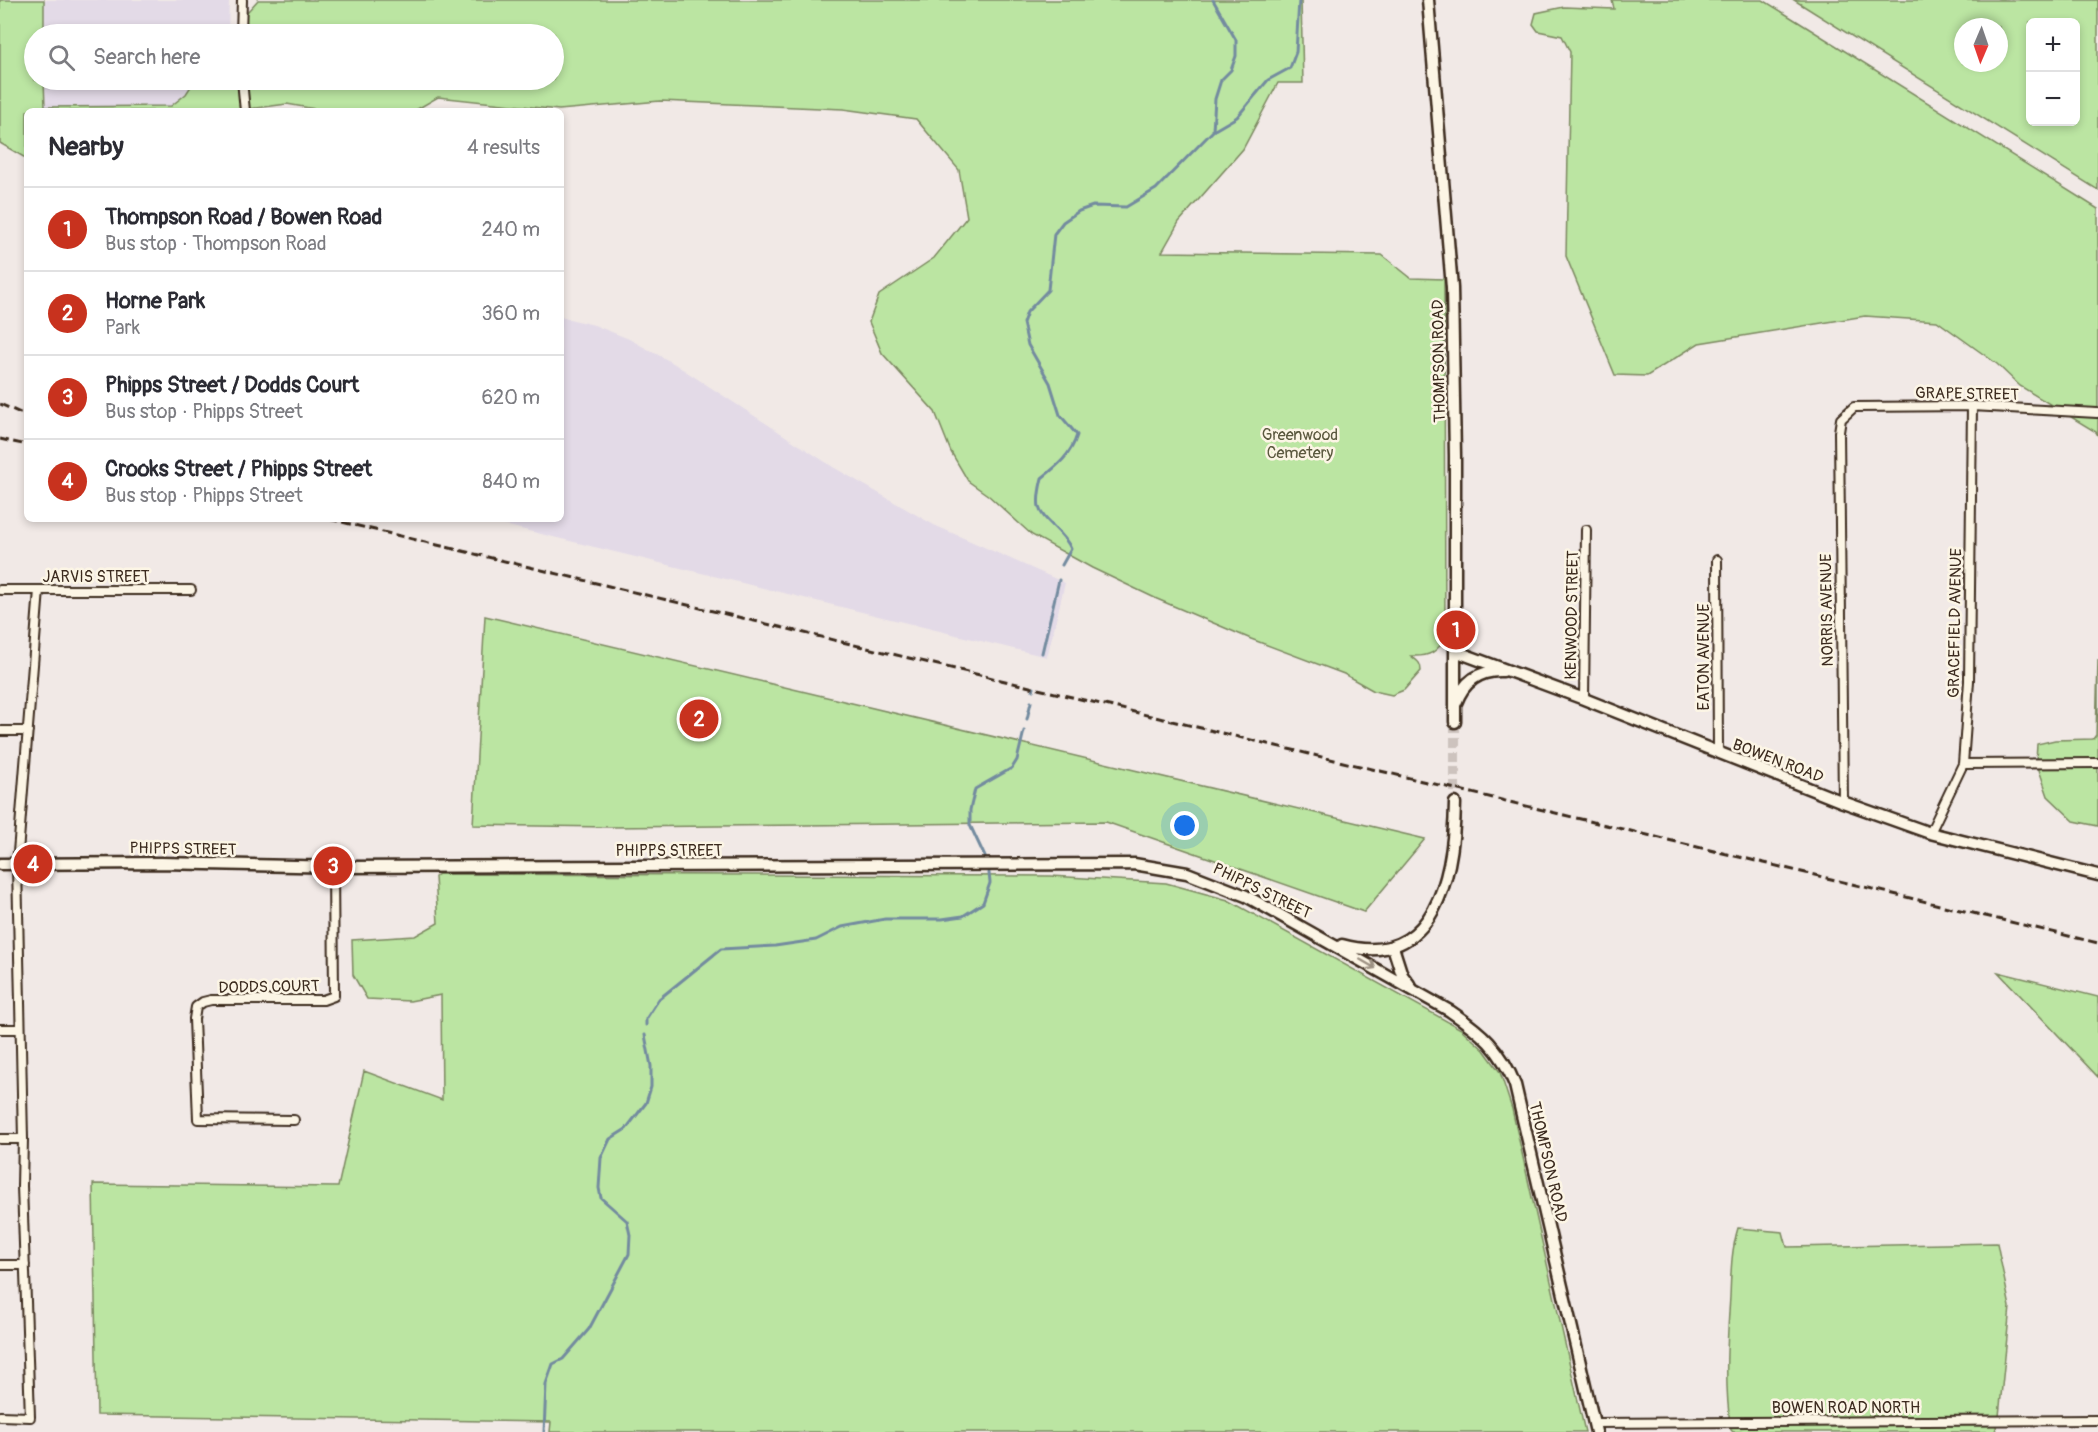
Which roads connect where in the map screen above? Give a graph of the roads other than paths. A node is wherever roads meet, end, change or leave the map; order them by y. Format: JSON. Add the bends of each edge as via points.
{"nodes":[{"id":1,"x":242,"y":0,"type":"edge"},
{"id":2,"x":1428,"y":0,"type":"edge"},
{"id":3,"x":242,"y":24,"type":"edge"},
{"id":4,"x":243,"y":90,"type":"edge"},
{"id":5,"x":245,"y":108,"type":"edge"},
{"id":6,"x":1972,"y":406,"type":"junction"},
{"id":7,"x":2097,"y":413,"type":"edge"},
{"id":8,"x":1841,"y":418,"type":"joint"},
{"id":9,"x":1586,"y":530,"type":"dead end"},
{"id":10,"x":1717,"y":560,"type":"dead end"},
{"id":11,"x":0,"y":590,"type":"edge"},
{"id":12,"x":39,"y":590,"type":"junction"},
{"id":13,"x":191,"y":590,"type":"dead end"},
{"id":14,"x":1455,"y":651,"type":"junction"},
{"id":15,"x":1524,"y":676,"type":"junction"},
{"id":16,"x":1584,"y":699,"type":"junction"},
{"id":17,"x":0,"y":731,"type":"edge"},
{"id":18,"x":28,"y":731,"type":"junction"},
{"id":19,"x":1718,"y":753,"type":"junction"},
{"id":20,"x":2098,"y":763,"type":"edge"},
{"id":21,"x":1963,"y":764,"type":"junction"},
{"id":22,"x":1843,"y":802,"type":"junction"},
{"id":23,"x":1455,"y":803,"type":"tunnel mouth"},
{"id":24,"x":1930,"y":833,"type":"junction"},
{"id":25,"x":0,"y":864,"type":"edge"},
{"id":26,"x":17,"y":865,"type":"junction"},
{"id":27,"x":333,"y":866,"type":"junction"},
{"id":28,"x":2098,"y":875,"type":"edge"},
{"id":29,"x":1322,"y":938,"type":"junction"},
{"id":30,"x":1393,"y":947,"type":"junction"},
{"id":31,"x":1414,"y":990,"type":"junction"},
{"id":32,"x":0,"y":1029,"type":"edge"},
{"id":33,"x":20,"y":1029,"type":"junction"},
{"id":34,"x":294,"y":1120,"type":"dead end"},
{"id":35,"x":0,"y":1139,"type":"edge"},
{"id":36,"x":23,"y":1139,"type":"junction"},
{"id":37,"x":0,"y":1265,"type":"edge"},
{"id":38,"x":25,"y":1265,"type":"junction"},
{"id":39,"x":0,"y":1416,"type":"edge"},
{"id":40,"x":2098,"y":1420,"type":"edge"},
{"id":41,"x":1595,"y":1428,"type":"edge"}],
"edges":[{"from":1,"to":3,"type":"street"},
{"from":2,"to":14,"type":"main road","name":"THOMPSON ROAD","via":[[1452,288]]},
{"from":4,"to":5,"type":"street"},
{"from":6,"to":7,"type":"street","name":"GRAPE STREET"},
{"from":6,"to":8,"type":"street","name":"GRAPE STREET","via":[[1854,407]]},
{"from":6,"to":21,"type":"street","name":"GRACEFIELD AVENUE","via":[[1969,681]]},
{"from":8,"to":22,"type":"street","name":"NORRIS AVENUE"},
{"from":9,"to":16,"type":"street","name":"KENWOOD STREET"},
{"from":10,"to":19,"type":"street","name":"EATON AVENUE"},
{"from":11,"to":12,"type":"street","name":"JARVIS STREET"},
{"from":12,"to":13,"type":"street","name":"JARVIS STREET"},
{"from":12,"to":18,"type":"street"},
{"from":14,"to":15,"type":"main road","name":"BOWEN ROAD"},
{"from":14,"to":15,"type":"main road","name":"THOMPSON ROAD","via":[[1454,719],[1459,696],[1475,677],[1492,671]]},
{"from":15,"to":16,"type":"main road","name":"BOWEN ROAD"},
{"from":16,"to":19,"type":"main road","name":"BOWEN ROAD"},
{"from":17,"to":18,"type":"street"},
{"from":18,"to":26,"type":"street"},
{"from":19,"to":22,"type":"main road","name":"BOWEN ROAD"},
{"from":20,"to":21,"type":"street"},
{"from":21,"to":24,"type":"street","name":"GRACEFIELD AVENUE"},
{"from":22,"to":24,"type":"main road","name":"BOWEN ROAD"},
{"from":23,"to":30,"type":"main road","via":[[1453,853],[1440,897],[1420,929]]},
{"from":24,"to":28,"type":"main road","name":"BOWEN ROAD"},
{"from":25,"to":26,"type":"main road","name":"PHIPPS STREET"},
{"from":26,"to":27,"type":"main road","name":"PHIPPS STREET"},
{"from":26,"to":33,"type":"street"},
{"from":27,"to":29,"type":"main road","name":"PHIPPS STREET","via":[[1134,864],[1211,881]]},
{"from":27,"to":34,"type":"street","name":"DODDS COURT","via":[[334,996],[323,1000],[211,1000],[196,1007],[198,1119]]},
{"from":29,"to":30,"type":"main road","via":[[1353,948]]},
{"from":29,"to":31,"type":"main road","one_way":true},
{"from":30,"to":31,"type":"main road","name":"THOMPSON ROAD","via":[[1402,975]]},
{"from":31,"to":41,"type":"main road","name":"THOMPSON ROAD","via":[[1476,1029],[1508,1066]]},
{"from":32,"to":33,"type":"street"},
{"from":33,"to":36,"type":"street"},
{"from":35,"to":36,"type":"street"},
{"from":36,"to":38,"type":"street"},
{"from":37,"to":38,"type":"street"},
{"from":38,"to":39,"type":"street","via":[[30,1417]]},
{"from":40,"to":41,"type":"street","name":"BOWEN ROAD NORTH"}]}
